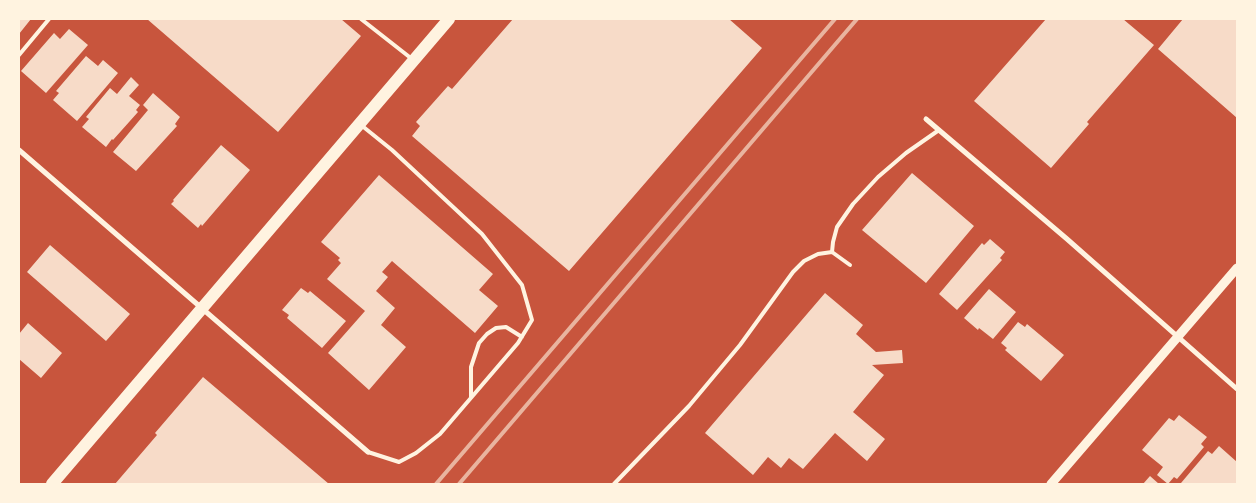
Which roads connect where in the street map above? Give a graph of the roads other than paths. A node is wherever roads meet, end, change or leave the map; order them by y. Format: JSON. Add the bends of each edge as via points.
{"nodes":[{"id":1,"x":49,"y":19,"type":"edge"},
{"id":2,"x":361,"y":19,"type":"edge"},
{"id":3,"x":449,"y":19,"type":"edge"},
{"id":4,"x":19,"y":55,"type":"edge"},
{"id":5,"x":414,"y":60,"type":"junction"},
{"id":6,"x":926,"y":119,"type":"dead end"},
{"id":7,"x":360,"y":124,"type":"junction"},
{"id":8,"x":939,"y":130,"type":"junction"},
{"id":9,"x":19,"y":150,"type":"edge"},
{"id":10,"x":832,"y":252,"type":"junction"},
{"id":11,"x":850,"y":265,"type":"dead end"},
{"id":12,"x":1237,"y":268,"type":"edge"},
{"id":13,"x":202,"y":308,"type":"junction"},
{"id":14,"x":522,"y":337,"type":"junction"},
{"id":15,"x":1177,"y":338,"type":"junction"},
{"id":16,"x":1237,"y":389,"type":"edge"},
{"id":17,"x":471,"y":397,"type":"junction"},
{"id":18,"x":368,"y":452,"type":"joint"},
{"id":19,"x":52,"y":484,"type":"edge"},
{"id":20,"x":614,"y":484,"type":"edge"},
{"id":21,"x":1052,"y":484,"type":"edge"}],
"edges":[{"from":1,"to":4,"type":"lane"},
{"from":2,"to":5,"type":"lane"},
{"from":3,"to":5,"type":"main road"},
{"from":5,"to":7,"type":"main road"},
{"from":6,"to":8,"type":"street"},
{"from":7,"to":13,"type":"main road"},
{"from":7,"to":14,"type":"lane","via":[[482,234],[522,285],[532,320]]},
{"from":8,"to":10,"type":"lane","via":[[906,153],[852,204],[837,227]]},
{"from":8,"to":15,"type":"street"},
{"from":9,"to":13,"type":"street"},
{"from":10,"to":11,"type":"lane"},
{"from":10,"to":20,"type":"lane","via":[[804,261],[793,272],[740,345],[689,406]]},
{"from":12,"to":15,"type":"street"},
{"from":13,"to":18,"type":"street"},
{"from":13,"to":19,"type":"main road"},
{"from":14,"to":17,"type":"lane"},
{"from":14,"to":17,"type":"lane","via":[[506,327],[496,328],[479,343],[470,367]]},
{"from":15,"to":16,"type":"street"},
{"from":15,"to":21,"type":"street"},
{"from":17,"to":18,"type":"lane","via":[[440,434],[416,453],[399,462]]}]}
